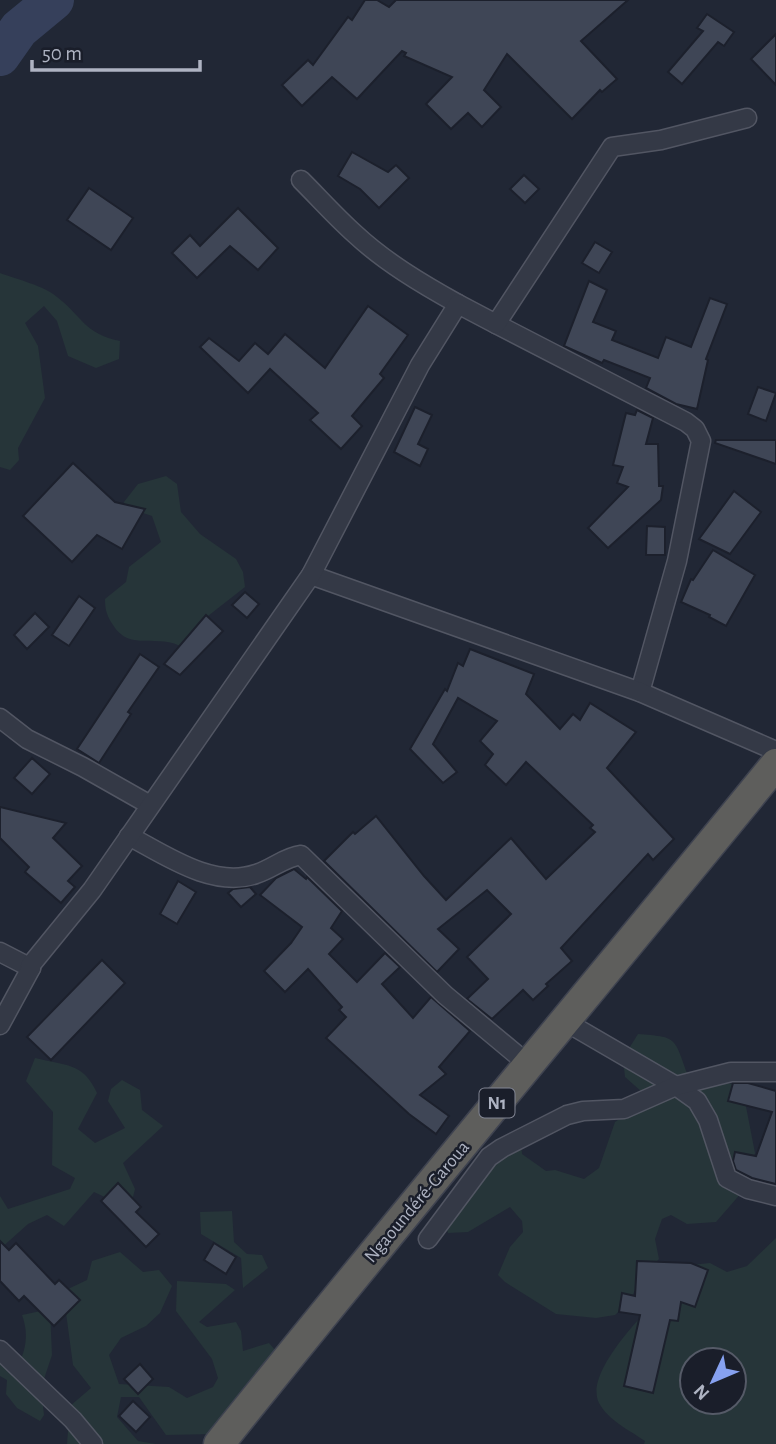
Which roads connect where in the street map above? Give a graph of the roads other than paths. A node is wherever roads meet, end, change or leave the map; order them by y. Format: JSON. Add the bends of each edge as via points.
{"nodes":[{"id":1,"x":747,"y":118,"type":"dead end"},
{"id":2,"x":301,"y":180,"type":"dead end"},
{"id":3,"x":458,"y":304,"type":"junction"},
{"id":4,"x":496,"y":324,"type":"junction"},
{"id":5,"x":311,"y":575,"type":"junction"},
{"id":6,"x":640,"y":692,"type":"junction"},
{"id":7,"x":0,"y":718,"type":"edge"},
{"id":8,"x":776,"y":751,"type":"edge"},
{"id":9,"x":776,"y":764,"type":"edge"},
{"id":10,"x":150,"y":805,"type":"junction"},
{"id":11,"x":129,"y":836,"type":"junction"},
{"id":12,"x":0,"y":952,"type":"edge"},
{"id":13,"x":31,"y":968,"type":"junction"},
{"id":14,"x":566,"y":1022,"type":"junction"},
{"id":15,"x":0,"y":1024,"type":"edge"},
{"id":16,"x":529,"y":1065,"type":"junction"},
{"id":17,"x":776,"y":1072,"type":"edge"},
{"id":18,"x":676,"y":1086,"type":"junction"},
{"id":19,"x":776,"y":1196,"type":"edge"},
{"id":20,"x":428,"y":1240,"type":"dead end"},
{"id":21,"x":0,"y":1350,"type":"edge"},
{"id":22,"x":93,"y":1444,"type":"edge"},
{"id":23,"x":219,"y":1444,"type":"edge"}],
"edges":[{"from":1,"to":4,"type":"street","via":[[612,147]]},
{"from":2,"to":3,"type":"street","via":[[381,256]]},
{"from":3,"to":4,"type":"street"},
{"from":3,"to":5,"type":"street","via":[[420,365]]},
{"from":4,"to":6,"type":"street","via":[[687,422],[701,441],[677,561]]},
{"from":5,"to":6,"type":"street"},
{"from":5,"to":10,"type":"street"},
{"from":6,"to":8,"type":"street"},
{"from":7,"to":10,"type":"street","via":[[27,738]]},
{"from":9,"to":14,"type":"highway","name":"Ngaoundéré-Garoua","number":"N1"},
{"from":10,"to":11,"type":"street"},
{"from":11,"to":13,"type":"street"},
{"from":11,"to":16,"type":"street","via":[[184,865],[237,878],[301,855],[444,995]]},
{"from":12,"to":13,"type":"street"},
{"from":13,"to":15,"type":"street"},
{"from":14,"to":16,"type":"highway","name":"Ngaoundéré-Garoua","number":"N1"},
{"from":14,"to":18,"type":"street"},
{"from":16,"to":23,"type":"highway","name":"Ngaoundéré-Garoua","number":"N1"},
{"from":17,"to":18,"type":"street","via":[[731,1072]]},
{"from":18,"to":19,"type":"street","via":[[697,1101],[709,1120],[727,1178]]},
{"from":18,"to":20,"type":"street","via":[[624,1109],[567,1115],[502,1147],[470,1180]]},
{"from":21,"to":22,"type":"street"}]}
